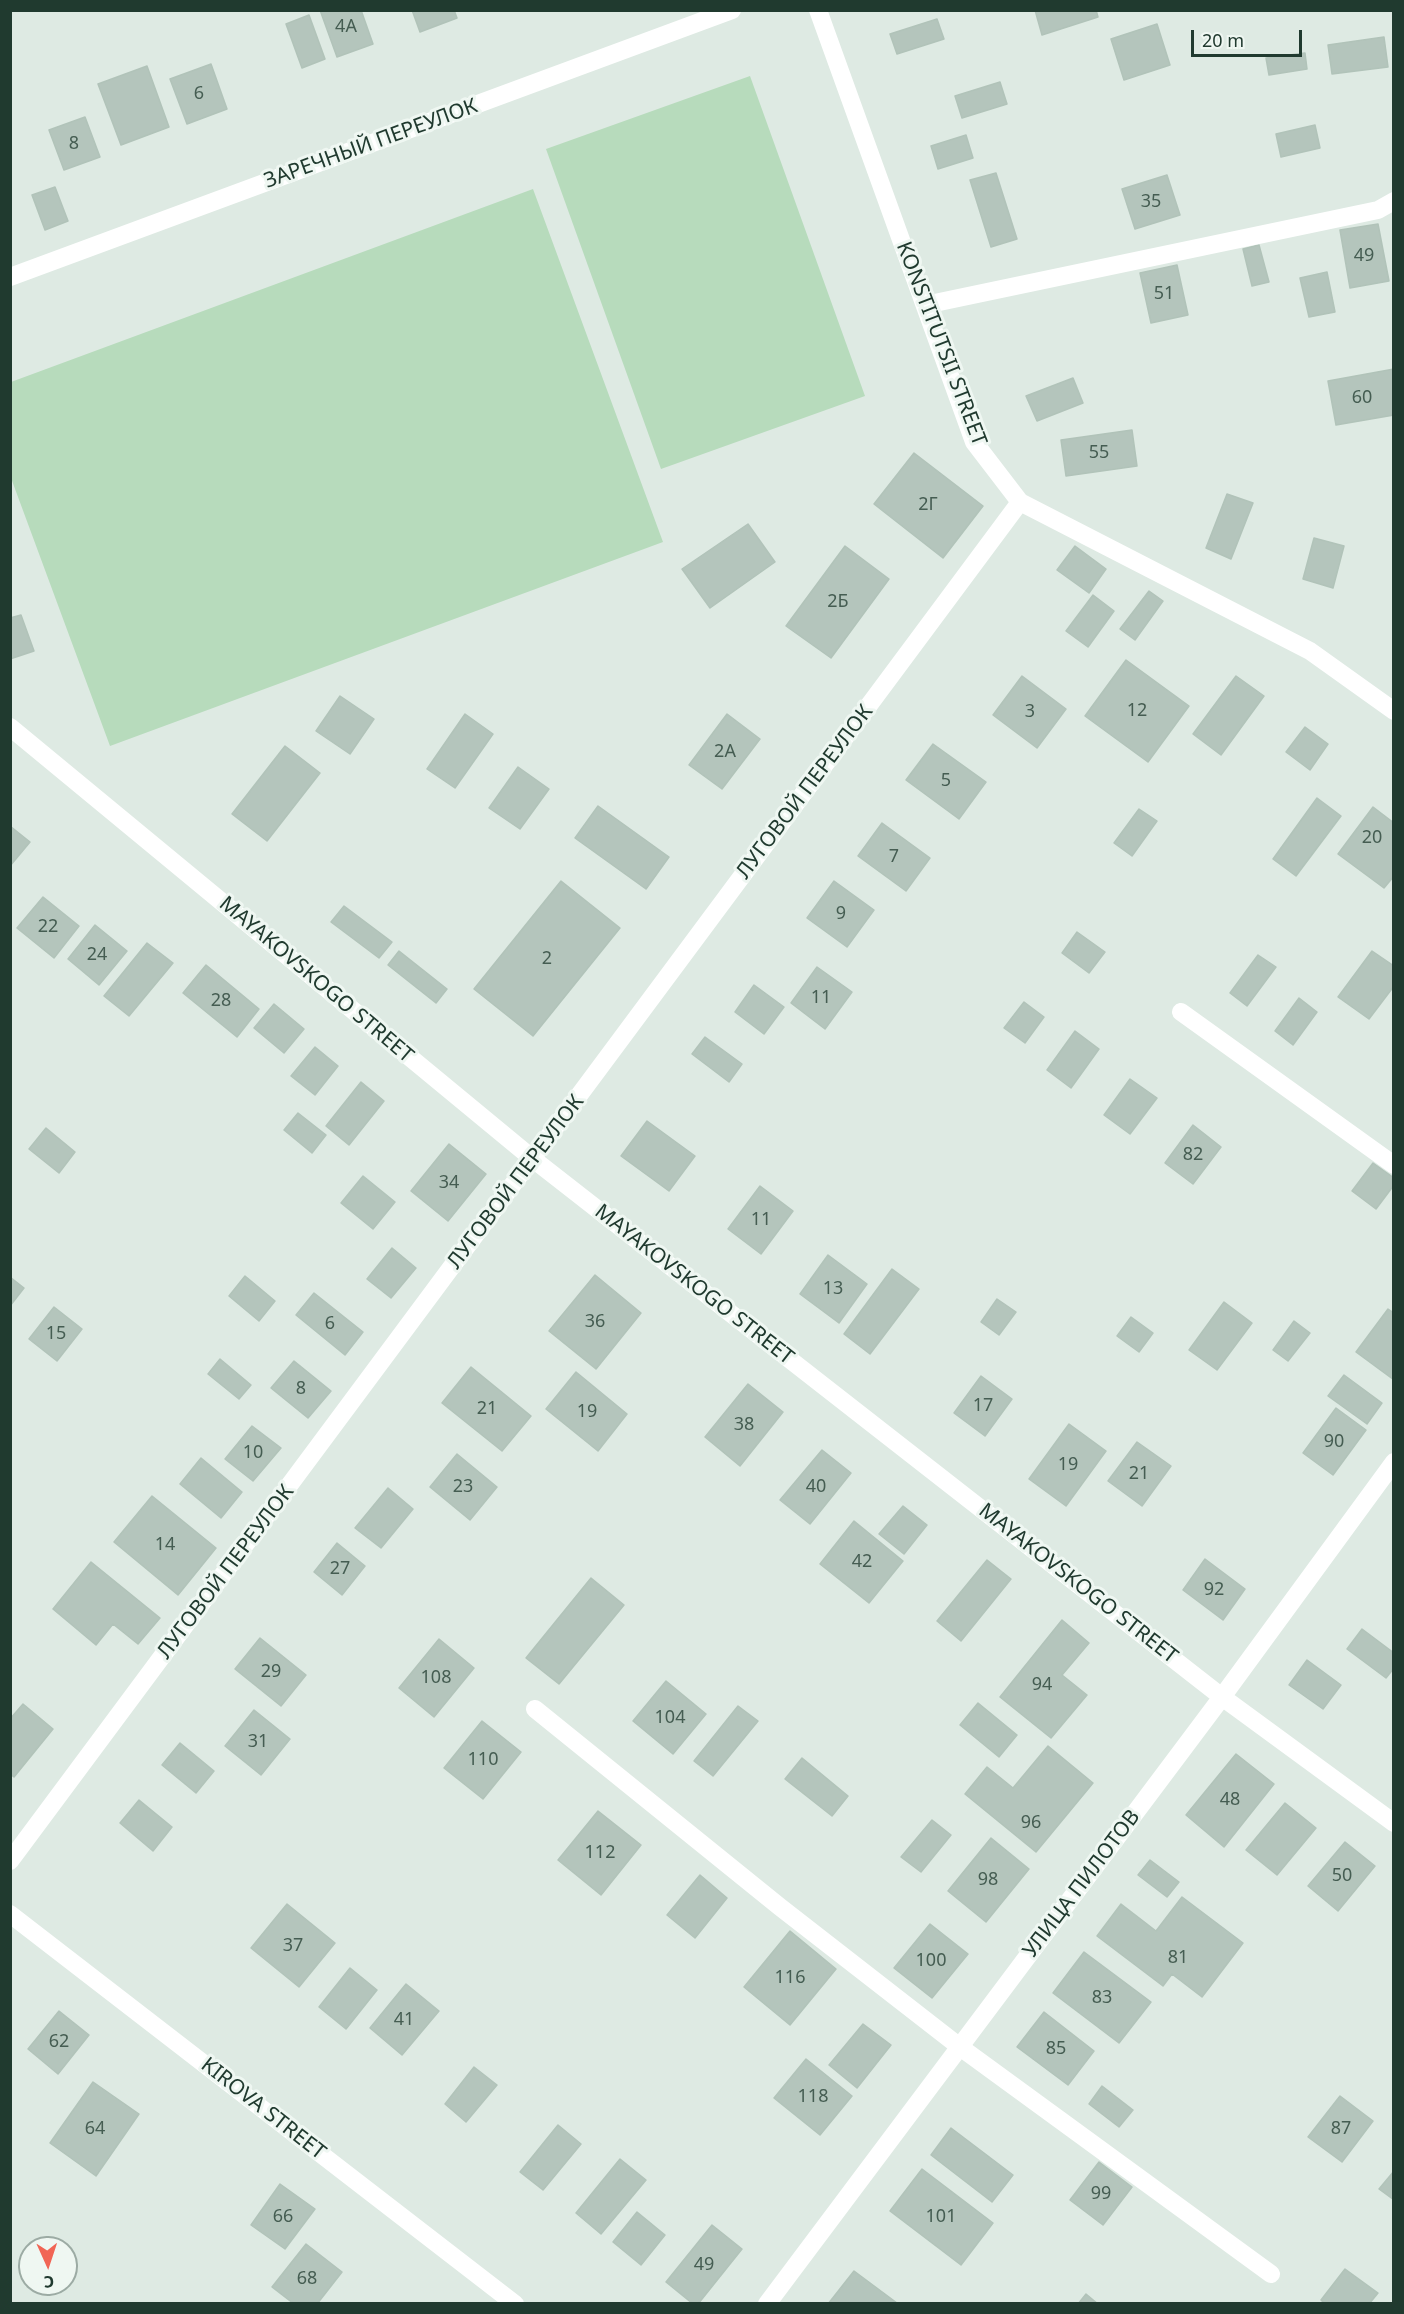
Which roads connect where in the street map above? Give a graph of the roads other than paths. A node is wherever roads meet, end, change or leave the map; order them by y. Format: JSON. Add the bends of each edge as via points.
{"nodes":[{"id":1,"x":732,"y":10,"type":"edge"},
{"id":2,"x":818,"y":10,"type":"edge"},
{"id":3,"x":1394,"y":201,"type":"edge"},
{"id":4,"x":10,"y":277,"type":"edge"},
{"id":5,"x":925,"y":305,"type":"junction"},
{"id":6,"x":1020,"y":502,"type":"junction"},
{"id":7,"x":1394,"y":711,"type":"edge"},
{"id":8,"x":10,"y":727,"type":"edge"},
{"id":9,"x":1181,"y":1012,"type":"dead end"},
{"id":10,"x":533,"y":1159,"type":"junction"},
{"id":11,"x":1394,"y":1164,"type":"edge"},
{"id":12,"x":1394,"y":1462,"type":"edge"},
{"id":13,"x":1222,"y":1697,"type":"junction"},
{"id":14,"x":535,"y":1709,"type":"dead end"},
{"id":15,"x":1394,"y":1823,"type":"edge"},
{"id":16,"x":10,"y":1861,"type":"edge"},
{"id":17,"x":10,"y":1914,"type":"edge"},
{"id":18,"x":960,"y":2047,"type":"junction"},
{"id":19,"x":1271,"y":2274,"type":"dead end"},
{"id":20,"x":515,"y":2304,"type":"edge"},
{"id":21,"x":767,"y":2304,"type":"edge"}],
"edges":[{"from":1,"to":4,"type":"street","name":"ЗАРЕЧНЫЙ ПЕРЕУЛОК"},
{"from":2,"to":5,"type":"street","name":"KONSTITUTSII STREET"},
{"from":3,"to":5,"type":"street","via":[[1378,210]]},
{"from":5,"to":6,"type":"street","name":"KONSTITUTSII STREET","via":[[974,442]]},
{"from":6,"to":7,"type":"street","name":"KONSTITUTSII STREET","via":[[1310,651]]},
{"from":6,"to":10,"type":"street","name":"ЛУГОВОЙ ПЕРЕУЛОК"},
{"from":8,"to":10,"type":"street","name":"MAYAKOVSKOGO STREET"},
{"from":9,"to":11,"type":"street"},
{"from":10,"to":13,"type":"street","name":"MAYAKOVSKOGO STREET"},
{"from":10,"to":16,"type":"street","name":"ЛУГОВОЙ ПЕРЕУЛОК"},
{"from":12,"to":13,"type":"street","name":"УЛИЦА ПИЛОТОВ"},
{"from":13,"to":15,"type":"street","name":"MAYAKOVSKOGO STREET"},
{"from":13,"to":18,"type":"street","name":"УЛИЦА ПИЛОТОВ"},
{"from":14,"to":18,"type":"street"},
{"from":17,"to":20,"type":"street","name":"KIROVA STREET"},
{"from":18,"to":19,"type":"street"},
{"from":18,"to":21,"type":"street","name":"УЛИЦА ПИЛОТОВ"}]}
